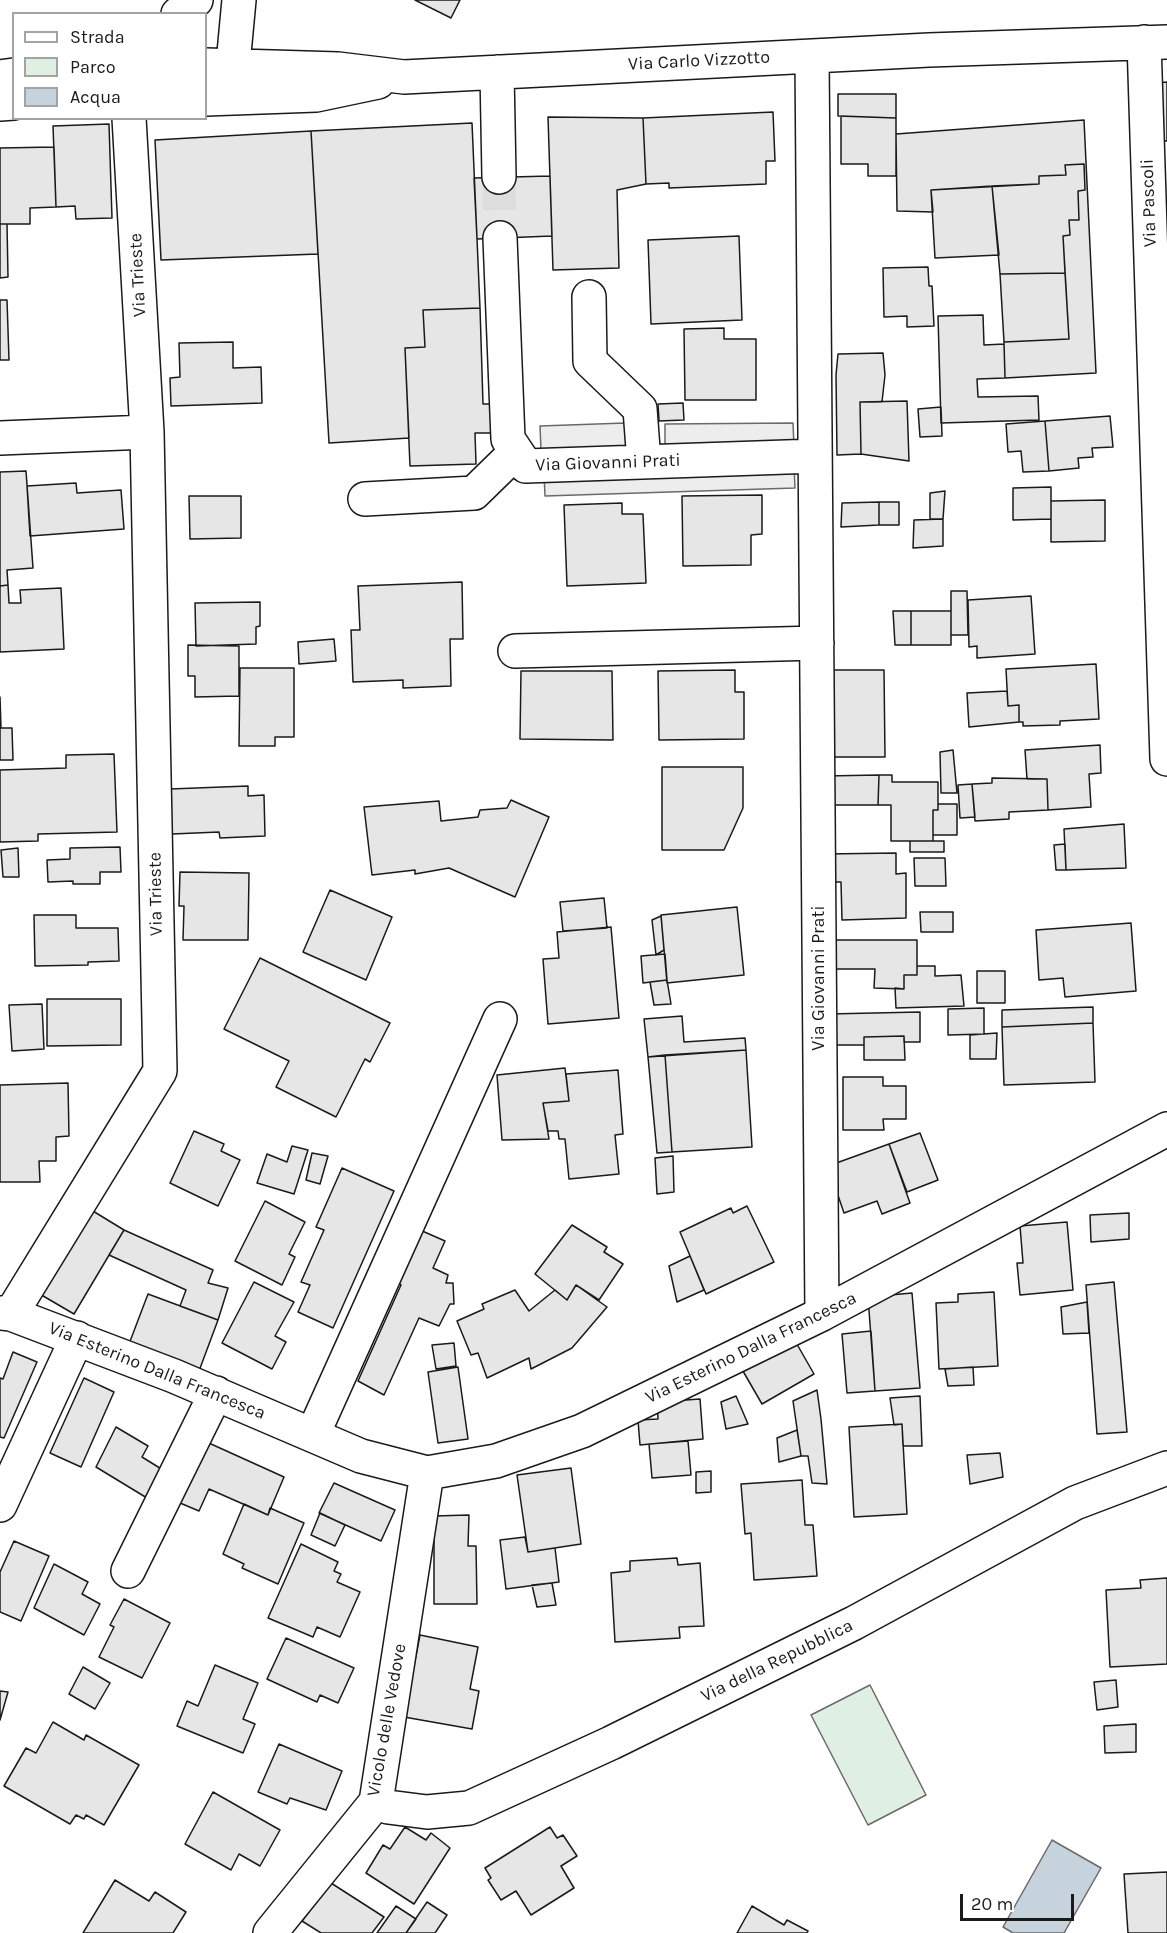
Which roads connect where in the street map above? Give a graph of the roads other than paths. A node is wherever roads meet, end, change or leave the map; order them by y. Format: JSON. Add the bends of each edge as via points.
{"nodes":[{"id":1,"x":197,"y":0,"type":"edge"},
{"id":2,"x":239,"y":0,"type":"edge"},
{"id":3,"x":181,"y":12,"type":"edge"},
{"id":4,"x":1156,"y":42,"type":"edge"},
{"id":5,"x":812,"y":56,"type":"junction"},
{"id":6,"x":219,"y":65,"type":"edge"},
{"id":7,"x":497,"y":72,"type":"junction"},
{"id":8,"x":404,"y":77,"type":"junction"},
{"id":9,"x":211,"y":93,"type":"edge"},
{"id":10,"x":129,"y":120,"type":"edge"},
{"id":11,"x":499,"y":177,"type":"tunnel mouth"},
{"id":12,"x":500,"y":238,"type":"tunnel mouth"},
{"id":13,"x":589,"y":297,"type":"dead end"},
{"id":14,"x":147,"y":432,"type":"junction"},
{"id":15,"x":0,"y":438,"type":"edge"},
{"id":16,"x":516,"y":452,"type":"junction"},
{"id":17,"x":815,"y":456,"type":"junction"},
{"id":18,"x":644,"y":462,"type":"junction"},
{"id":19,"x":364,"y":499,"type":"dead end"},
{"id":20,"x":817,"y":643,"type":"junction"},
{"id":21,"x":515,"y":651,"type":"dead end"},
{"id":22,"x":1167,"y":759,"type":"edge"},
{"id":23,"x":500,"y":1019,"type":"dead end"},
{"id":24,"x":1167,"y":1129,"type":"edge"},
{"id":25,"x":6,"y":1313,"type":"edge"},
{"id":26,"x":822,"y":1314,"type":"junction"},
{"id":27,"x":77,"y":1338,"type":"junction"},
{"id":28,"x":216,"y":1393,"type":"junction"},
{"id":29,"x":313,"y":1434,"type":"junction"},
{"id":30,"x":1167,"y":1468,"type":"edge"},
{"id":31,"x":427,"y":1473,"type":"junction"},
{"id":32,"x":0,"y":1505,"type":"edge"},
{"id":33,"x":128,"y":1571,"type":"dead end"},
{"id":34,"x":376,"y":1802,"type":"junction"},
{"id":35,"x":270,"y":1933,"type":"edge"}],
"edges":[{"from":1,"to":3,"type":"street"},
{"from":2,"to":6,"type":"street"},
{"from":4,"to":5,"type":"street","name":"Via Carlo Vizzotto"},
{"from":4,"to":22,"type":"street","name":"Via Pascoli"},
{"from":5,"to":7,"type":"street","name":"Via Carlo Vizzotto"},
{"from":5,"to":17,"type":"street","name":"Via Giovanni Prati"},
{"from":6,"to":8,"type":"street","name":"Via Carlo Vizzotto","via":[[338,69]]},
{"from":6,"to":9,"type":"street","via":[[228,76]]},
{"from":7,"to":8,"type":"street","name":"Via Carlo Vizzotto"},
{"from":7,"to":11,"type":"street"},
{"from":8,"to":9,"type":"street","via":[[316,95]]},
{"from":10,"to":14,"type":"street","name":"Via Trieste"},
{"from":12,"to":16,"type":"street","name":"Via Giovanni Prati","via":[[508,439]]},
{"from":13,"to":18,"type":"street","via":[[590,361],[640,409]]},
{"from":14,"to":15,"type":"street"},
{"from":14,"to":25,"type":"street","name":"Via Trieste","via":[[160,1071]]},
{"from":16,"to":18,"type":"street","name":"Via Giovanni Prati","via":[[526,466]]},
{"from":16,"to":19,"type":"street","via":[[474,493]]},
{"from":17,"to":18,"type":"street","name":"Via Giovanni Prati"},
{"from":17,"to":20,"type":"street","name":"Via Giovanni Prati"},
{"from":20,"to":21,"type":"street"},
{"from":20,"to":26,"type":"street","name":"Via Giovanni Prati"},
{"from":23,"to":29,"type":"street"},
{"from":24,"to":26,"type":"street","name":"Via Esterino Dalla Francesca"},
{"from":25,"to":27,"type":"street","name":"Via Esterino Dalla Francesca"},
{"from":26,"to":31,"type":"street","name":"Via Esterino Dalla Francesca","via":[[582,1431],[496,1461]]},
{"from":27,"to":28,"type":"street","name":"Via Esterino Dalla Francesca"},
{"from":27,"to":32,"type":"street"},
{"from":28,"to":29,"type":"street","name":"Via Esterino Dalla Francesca"},
{"from":28,"to":33,"type":"street"},
{"from":29,"to":31,"type":"street","name":"Via Esterino Dalla Francesca","via":[[361,1456]]},
{"from":30,"to":34,"type":"street","name":"Via della Repubblica","via":[[1075,1503],[854,1623],[469,1808],[427,1812]]},
{"from":31,"to":34,"type":"street","name":"Vicolo delle Vedove"},
{"from":34,"to":35,"type":"street","name":"Vicolo delle Vedove"}]}
